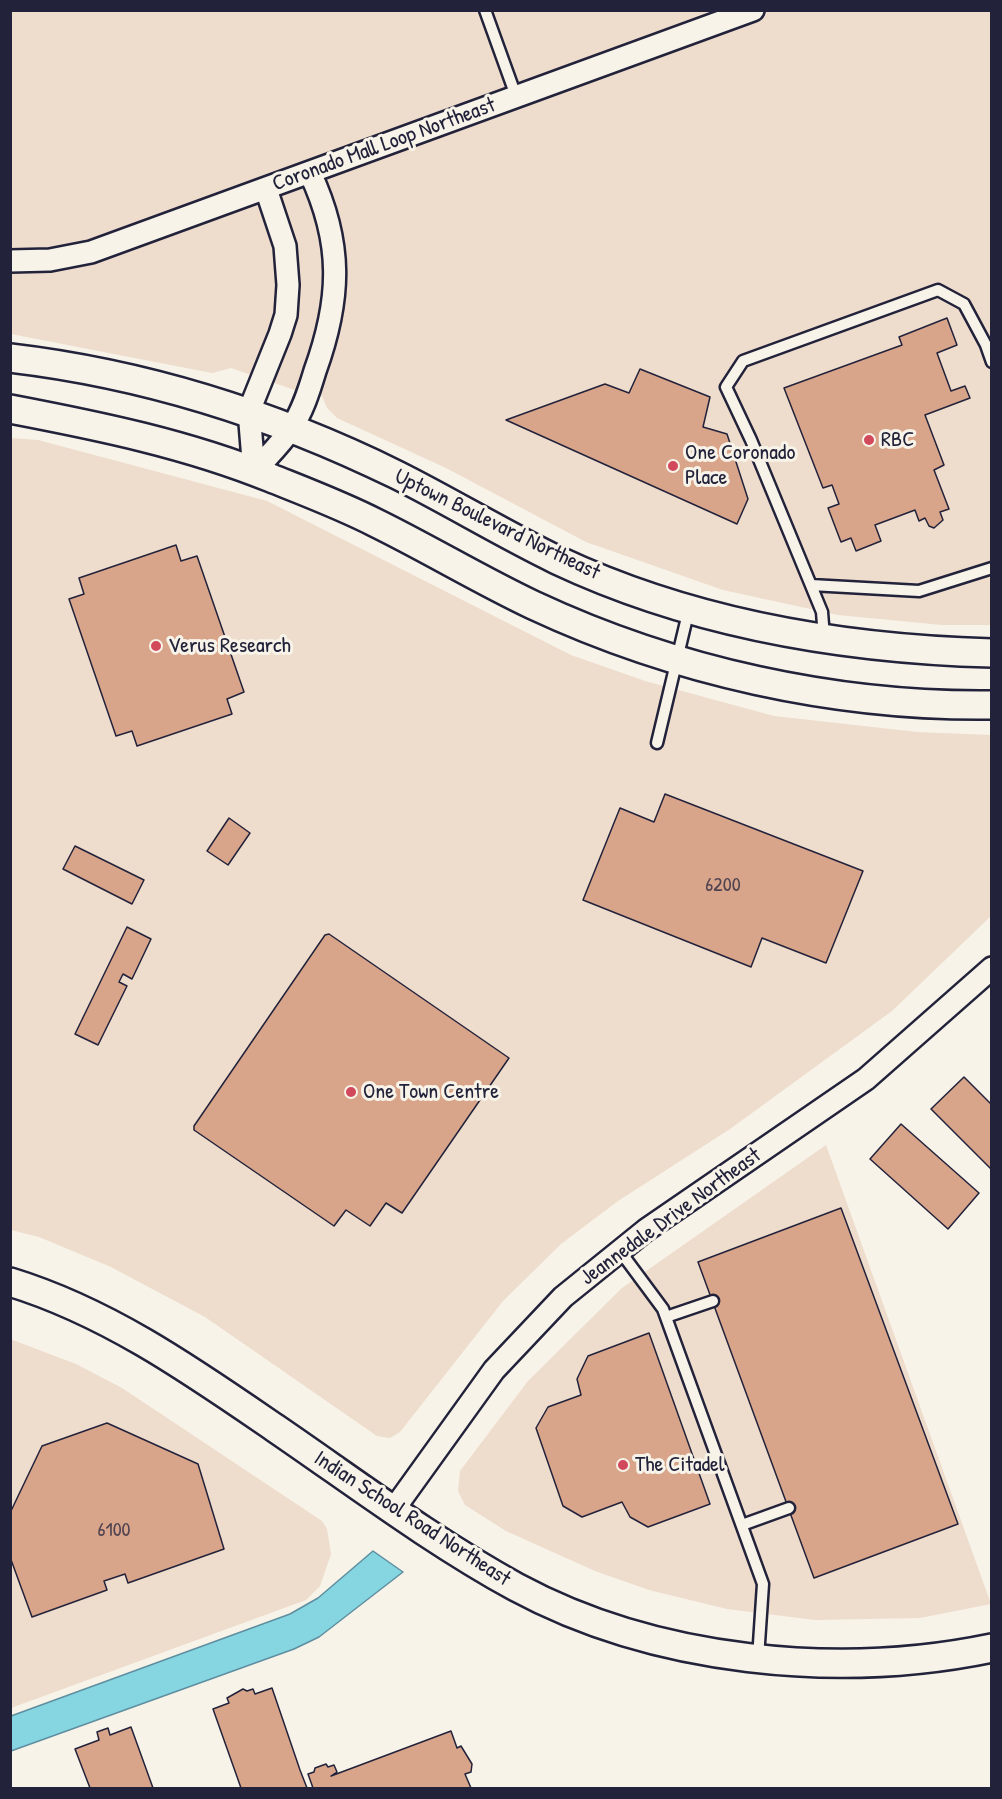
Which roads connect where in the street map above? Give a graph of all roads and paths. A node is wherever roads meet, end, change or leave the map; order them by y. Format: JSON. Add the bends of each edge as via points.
{"nodes":[{"id":1,"x":485,"y":10,"type":"edge"},
{"id":2,"x":753,"y":10,"type":"edge"},
{"id":3,"x":516,"y":96,"type":"junction"},
{"id":4,"x":310,"y":173,"type":"junction"},
{"id":5,"x":266,"y":189,"type":"junction"},
{"id":6,"x":10,"y":261,"type":"edge"},
{"id":7,"x":10,"y":358,"type":"edge"},
{"id":8,"x":992,"y":362,"type":"edge"},
{"id":9,"x":10,"y":409,"type":"edge"},
{"id":10,"x":249,"y":411,"type":"junction"},
{"id":11,"x":291,"y":429,"type":"junction"},
{"id":12,"x":254,"y":472,"type":"junction"},
{"id":13,"x":992,"y":568,"type":"edge"},
{"id":14,"x":811,"y":585,"type":"junction"},
{"id":15,"x":689,"y":608,"type":"junction"},
{"id":16,"x":824,"y":640,"type":"junction"},
{"id":17,"x":992,"y":653,"type":"edge"},
{"id":18,"x":677,"y":658,"type":"junction"},
{"id":19,"x":992,"y":705,"type":"edge"},
{"id":20,"x":657,"y":743,"type":"dead end"},
{"id":21,"x":992,"y":968,"type":"edge"},
{"id":22,"x":620,"y":1251,"type":"junction"},
{"id":23,"x":10,"y":1282,"type":"edge"},
{"id":24,"x":712,"y":1301,"type":"dead end"},
{"id":25,"x":666,"y":1317,"type":"junction"},
{"id":26,"x":789,"y":1508,"type":"dead end"},
{"id":27,"x":394,"y":1509,"type":"junction"},
{"id":28,"x":742,"y":1525,"type":"junction"},
{"id":29,"x":992,"y":1648,"type":"edge"},
{"id":30,"x":758,"y":1658,"type":"junction"}],
"edges":[{"from":1,"to":3,"type":"lane"},
{"from":2,"to":3,"type":"street","name":"Coronado Mall Loop Northeast"},
{"from":3,"to":4,"type":"street","name":"Coronado Mall Loop Northeast"},
{"from":4,"to":5,"type":"street","name":"Coronado Mall Loop Northeast"},
{"from":4,"to":11,"type":"street","via":[[321,196],[337,279],[328,335]]},
{"from":5,"to":6,"type":"street","name":"Coronado Mall Loop Northeast","via":[[91,252],[50,260]]},
{"from":5,"to":10,"type":"street","via":[[285,246],[286,315]]},
{"from":7,"to":10,"type":"street","name":"Uptown Boulevard Northeast","via":[[149,382]]},
{"from":8,"to":14,"type":"lane","via":[[964,304],[938,290],[743,361],[726,387]]},
{"from":9,"to":12,"type":"street","via":[[135,434]]},
{"from":10,"to":11,"type":"street","name":"Uptown Boulevard Northeast"},
{"from":10,"to":12,"type":"street"},
{"from":11,"to":12,"type":"street"},
{"from":11,"to":15,"type":"street","name":"Uptown Boulevard Northeast","via":[[395,474],[558,560]]},
{"from":12,"to":18,"type":"street","via":[[374,522],[534,605]]},
{"from":13,"to":14,"type":"lane","via":[[919,591]]},
{"from":14,"to":16,"type":"lane","via":[[822,612]]},
{"from":15,"to":16,"type":"street","name":"Uptown Boulevard Northeast","via":[[741,624]]},
{"from":15,"to":18,"type":"lane"},
{"from":16,"to":17,"type":"street","name":"Uptown Boulevard Northeast"},
{"from":18,"to":19,"type":"street","via":[[733,675],[837,695],[945,705]]},
{"from":18,"to":20,"type":"lane"},
{"from":21,"to":22,"type":"street","name":"Jeannedale Drive Northeast","via":[[866,1079]]},
{"from":22,"to":25,"type":"lane"},
{"from":22,"to":27,"type":"street","name":"Jeannedale Drive Northeast","via":[[563,1297],[494,1370]]},
{"from":23,"to":27,"type":"street","name":"Indian School Road Northeast","via":[[41,1291],[109,1322],[177,1360]]},
{"from":24,"to":25,"type":"lane"},
{"from":25,"to":28,"type":"lane"},
{"from":26,"to":28,"type":"lane"},
{"from":27,"to":30,"type":"street","name":"Indian School Road Northeast","via":[[479,1566],[564,1610],[631,1633],[706,1651]]},
{"from":28,"to":30,"type":"lane","via":[[763,1584]]},
{"from":29,"to":30,"type":"street","name":"Indian School Road Northeast","via":[[947,1657],[867,1662]]}]}
